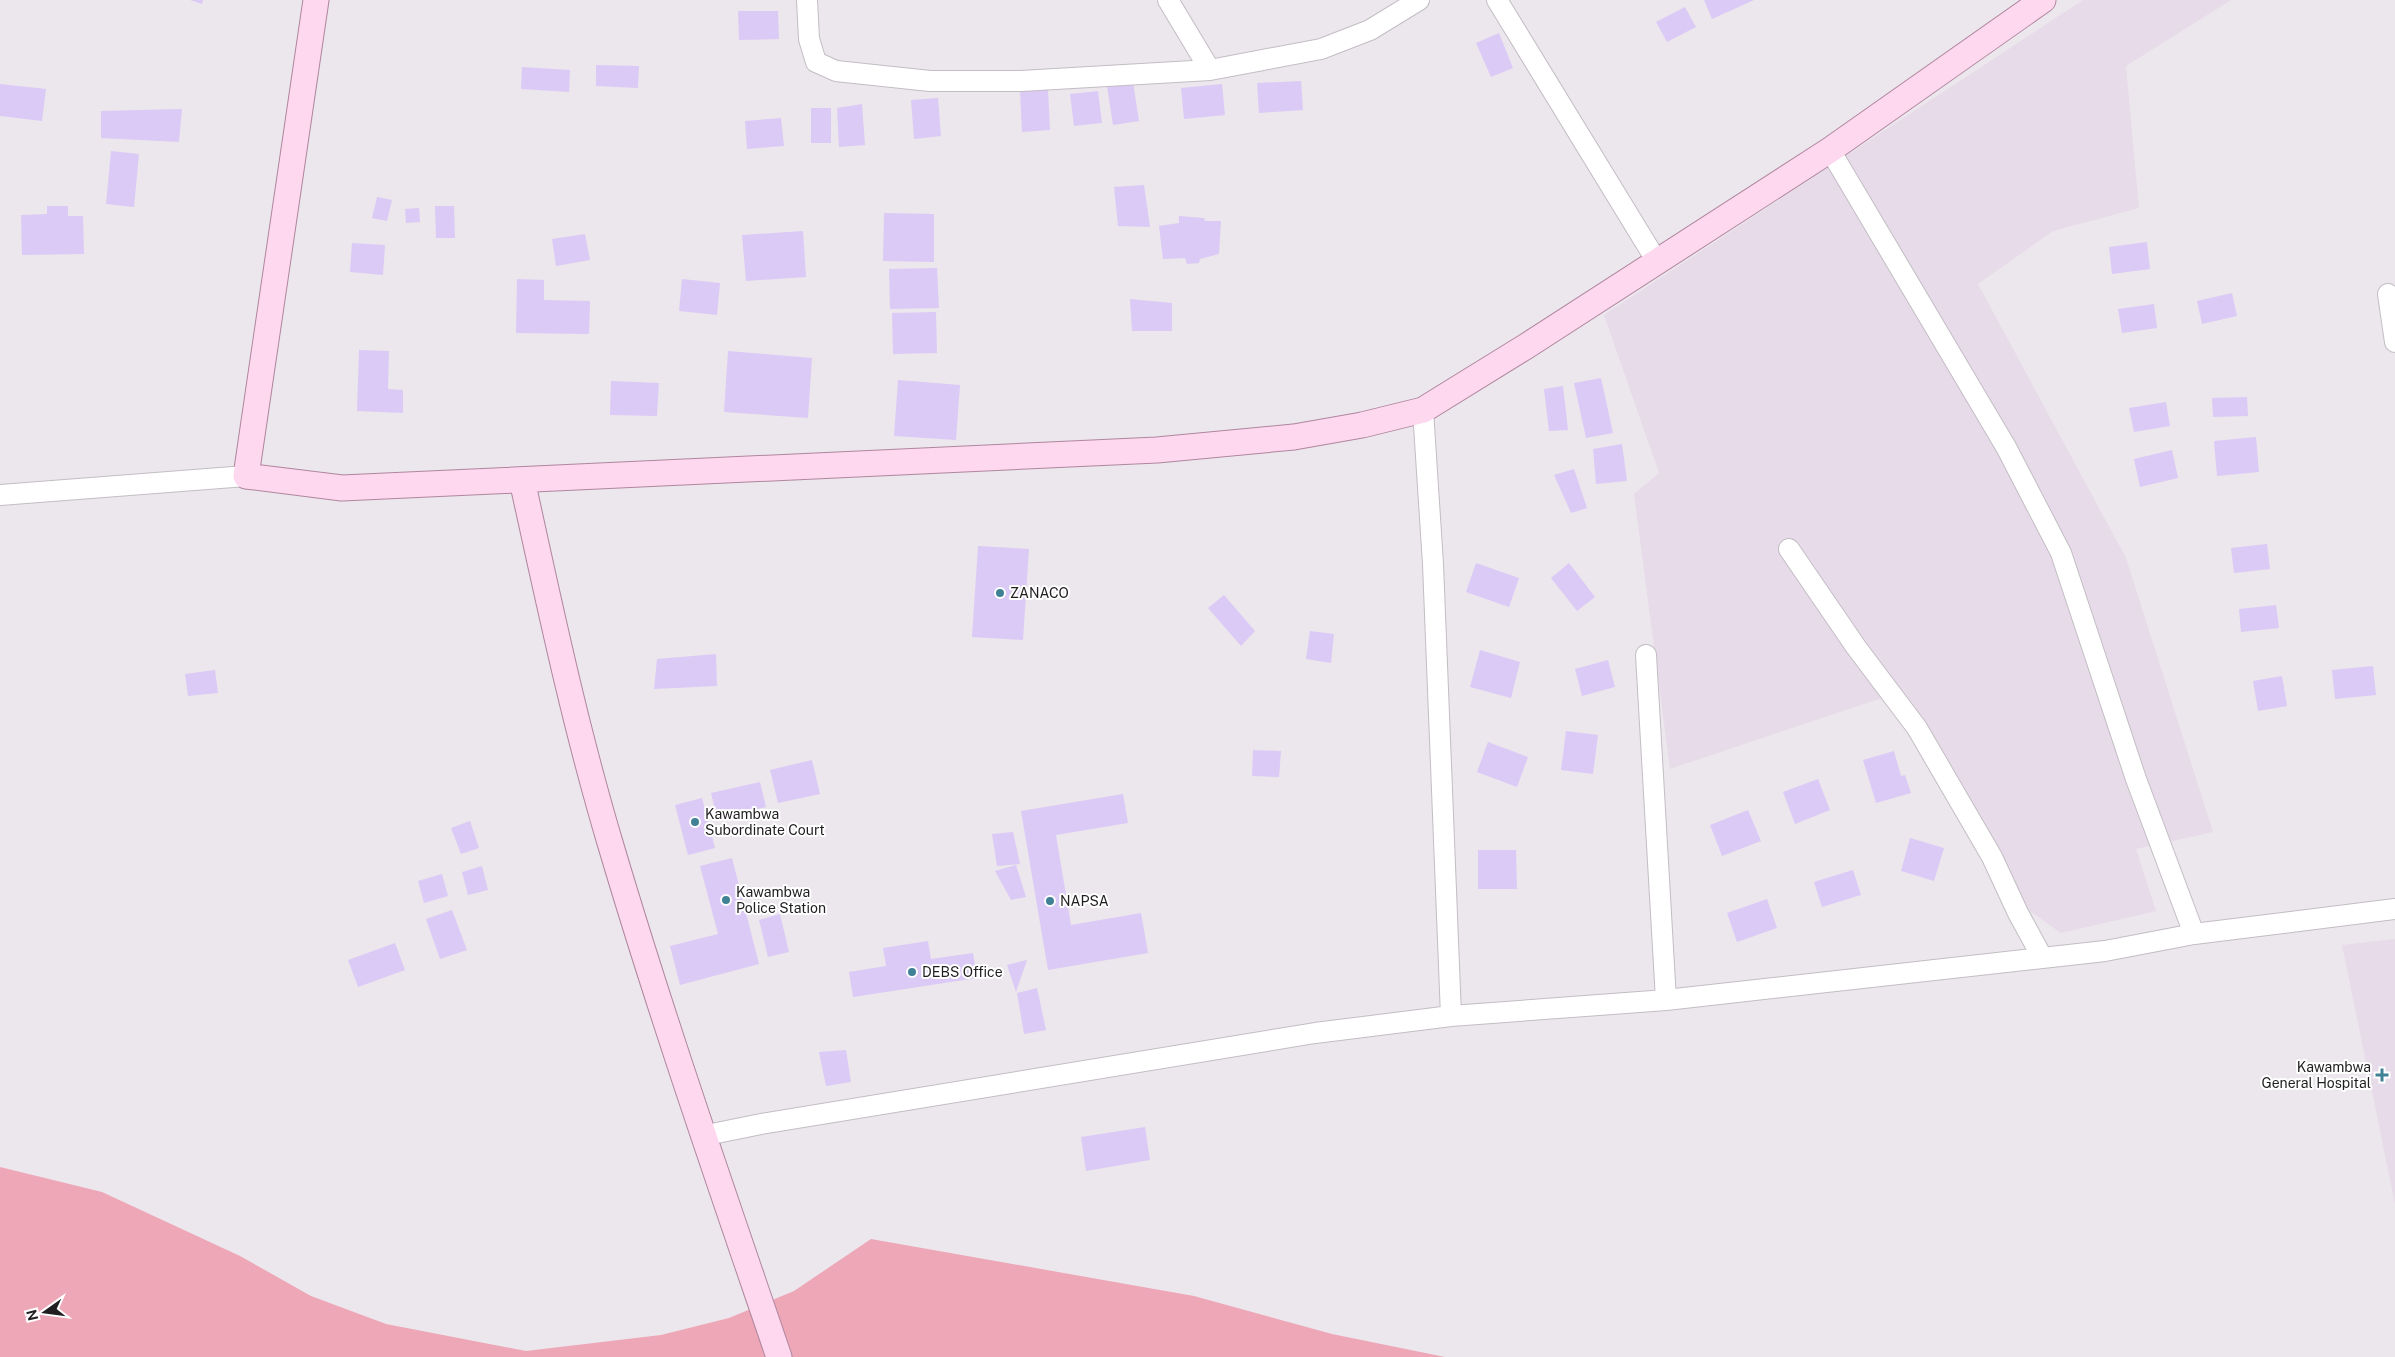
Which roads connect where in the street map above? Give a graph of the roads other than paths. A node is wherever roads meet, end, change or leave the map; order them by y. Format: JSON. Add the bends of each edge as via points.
{"nodes":[{"id":1,"x":316,"y":0,"type":"edge"},
{"id":2,"x":807,"y":0,"type":"edge"},
{"id":3,"x":1168,"y":0,"type":"edge"},
{"id":4,"x":1419,"y":0,"type":"edge"},
{"id":5,"x":1497,"y":0,"type":"edge"},
{"id":6,"x":2044,"y":0,"type":"edge"},
{"id":7,"x":1210,"y":70,"type":"junction"},
{"id":8,"x":1830,"y":150,"type":"junction"},
{"id":9,"x":1656,"y":260,"type":"junction"},
{"id":10,"x":2388,"y":294,"type":"dead end"},
{"id":11,"x":2395,"y":342,"type":"edge"},
{"id":12,"x":1423,"y":410,"type":"junction"},
{"id":13,"x":246,"y":476,"type":"junction"},
{"id":14,"x":522,"y":480,"type":"junction"},
{"id":15,"x":0,"y":495,"type":"edge"},
{"id":16,"x":1790,"y":549,"type":"dead end"},
{"id":17,"x":1646,"y":655,"type":"dead end"},
{"id":18,"x":2395,"y":908,"type":"edge"},
{"id":19,"x":2194,"y":934,"type":"junction"},
{"id":20,"x":2042,"y":957,"type":"junction"},
{"id":21,"x":1666,"y":1000,"type":"junction"},
{"id":22,"x":1451,"y":1016,"type":"junction"},
{"id":23,"x":702,"y":1136,"type":"junction"},
{"id":24,"x":779,"y":1357,"type":"edge"}],
"edges":[{"from":1,"to":13,"type":"main road"},
{"from":2,"to":7,"type":"street","via":[[809,39],[816,62],[836,71],[930,81],[1021,81]]},
{"from":3,"to":7,"type":"street"},
{"from":4,"to":7,"type":"street","via":[[1370,30],[1321,49]]},
{"from":5,"to":9,"type":"street"},
{"from":6,"to":8,"type":"main road"},
{"from":8,"to":9,"type":"main road"},
{"from":8,"to":19,"type":"street","via":[[2006,447],[2061,553],[2136,779]]},
{"from":9,"to":12,"type":"main road"},
{"from":10,"to":11,"type":"street"},
{"from":12,"to":14,"type":"main road","via":[[1294,438],[1157,450]]},
{"from":12,"to":22,"type":"street","via":[[1434,564]]},
{"from":13,"to":14,"type":"main road","via":[[342,488]]},
{"from":13,"to":15,"type":"street"},
{"from":14,"to":23,"type":"main road","via":[[560,655],[610,844]]},
{"from":16,"to":20,"type":"street","via":[[1856,647],[1917,728],[1992,857]]},
{"from":17,"to":21,"type":"street"},
{"from":18,"to":19,"type":"street"},
{"from":19,"to":20,"type":"street","via":[[2105,951]]},
{"from":20,"to":21,"type":"street"},
{"from":21,"to":22,"type":"street"},
{"from":22,"to":23,"type":"street","via":[[1315,1033]]},
{"from":23,"to":24,"type":"main road"}]}
